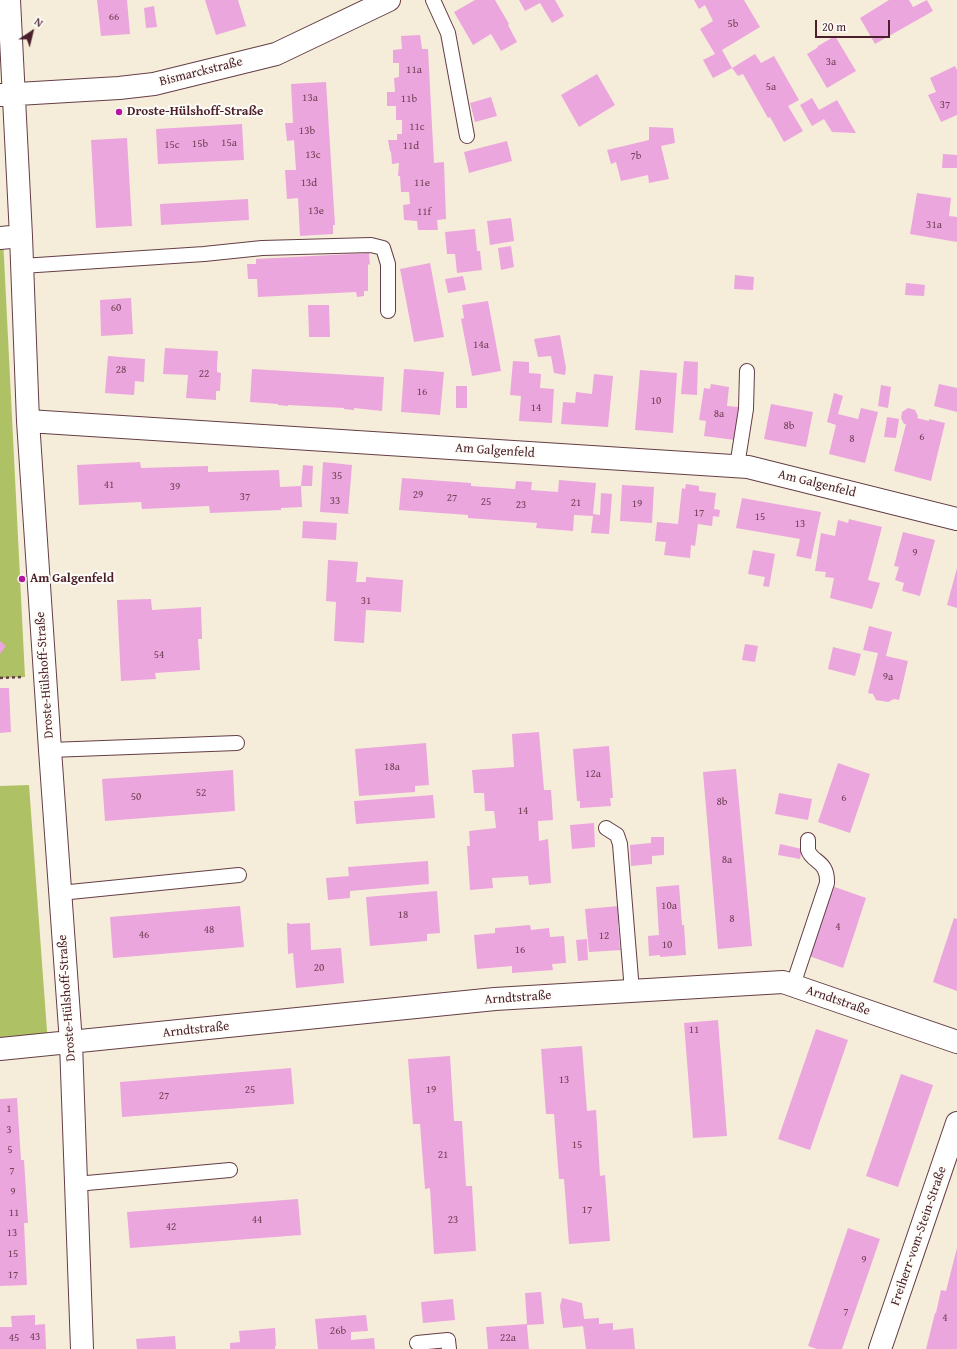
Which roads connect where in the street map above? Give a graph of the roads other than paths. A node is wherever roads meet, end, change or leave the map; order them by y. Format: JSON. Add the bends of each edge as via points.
{"nodes":[{"id":1,"x":9,"y":0,"type":"edge"},
{"id":2,"x":389,"y":0,"type":"edge"},
{"id":3,"x":433,"y":0,"type":"edge"},
{"id":4,"x":7,"y":95,"type":"edge"},
{"id":5,"x":468,"y":136,"type":"dead end"},
{"id":6,"x":21,"y":236,"type":"junction"},
{"id":7,"x":0,"y":238,"type":"edge"},
{"id":8,"x":22,"y":266,"type":"junction"},
{"id":9,"x":388,"y":311,"type":"dead end"},
{"id":10,"x":747,"y":371,"type":"dead end"},
{"id":11,"x":28,"y":421,"type":"junction"},
{"id":12,"x":737,"y":466,"type":"junction"},
{"id":13,"x":957,"y":519,"type":"edge"},
{"id":14,"x":237,"y":743,"type":"dead end"},
{"id":15,"x":50,"y":750,"type":"junction"},
{"id":16,"x":606,"y":828,"type":"dead end"},
{"id":17,"x":808,"y":840,"type":"dead end"},
{"id":18,"x":239,"y":875,"type":"dead end"},
{"id":19,"x":60,"y":893,"type":"junction"},
{"id":20,"x":793,"y":985,"type":"junction"},
{"id":21,"x":632,"y":990,"type":"junction"},
{"id":22,"x":957,"y":1042,"type":"edge"},
{"id":23,"x":71,"y":1043,"type":"junction"},
{"id":24,"x":0,"y":1050,"type":"edge"},
{"id":25,"x":957,"y":1123,"type":"edge"},
{"id":26,"x":230,"y":1170,"type":"dead end"},
{"id":27,"x":76,"y":1184,"type":"junction"},
{"id":28,"x":417,"y":1343,"type":"dead end"},
{"id":29,"x":82,"y":1349,"type":"edge"},
{"id":30,"x":449,"y":1349,"type":"edge"},
{"id":31,"x":880,"y":1349,"type":"edge"}],
"edges":[{"from":1,"to":4,"type":"street","name":"Droste-Hülshoff-Straße"},
{"from":2,"to":4,"type":"street","name":"Bismarckstraße","via":[[276,54],[154,84]]},
{"from":3,"to":5,"type":"lane","via":[[448,33]]},
{"from":4,"to":6,"type":"street","name":"Droste-Hülshoff-Straße"},
{"from":6,"to":7,"type":"street"},
{"from":6,"to":8,"type":"street","name":"Droste-Hülshoff-Straße"},
{"from":8,"to":9,"type":"lane","via":[[262,248],[371,245],[383,248],[388,264]]},
{"from":8,"to":11,"type":"street","name":"Droste-Hülshoff-Straße"},
{"from":10,"to":12,"type":"lane","via":[[746,409]]},
{"from":11,"to":12,"type":"street","name":"Am Galgenfeld"},
{"from":11,"to":15,"type":"street","name":"Droste-Hülshoff-Straße"},
{"from":12,"to":13,"type":"street","name":"Am Galgenfeld"},
{"from":14,"to":15,"type":"lane"},
{"from":15,"to":19,"type":"street","name":"Droste-Hülshoff-Straße"},
{"from":16,"to":21,"type":"lane","via":[[617,835],[620,844]]},
{"from":17,"to":20,"type":"lane","via":[[808,850],[825,869],[827,883]]},
{"from":18,"to":19,"type":"lane"},
{"from":19,"to":23,"type":"street","name":"Droste-Hülshoff-Straße"},
{"from":20,"to":21,"type":"street","name":"Arndtstraße","via":[[783,982]]},
{"from":20,"to":22,"type":"street","name":"Arndtstraße"},
{"from":21,"to":23,"type":"street","name":"Arndtstraße","via":[[495,999]]},
{"from":23,"to":24,"type":"street","name":"Arndtstraße"},
{"from":23,"to":27,"type":"street","name":"Droste-Hülshoff-Straße"},
{"from":25,"to":31,"type":"street","name":"Freiherr-vom-Stein-Straße"},
{"from":26,"to":27,"type":"lane"},
{"from":27,"to":29,"type":"street","name":"Droste-Hülshoff-Straße"},
{"from":28,"to":30,"type":"lane","via":[[448,1340]]}]}
